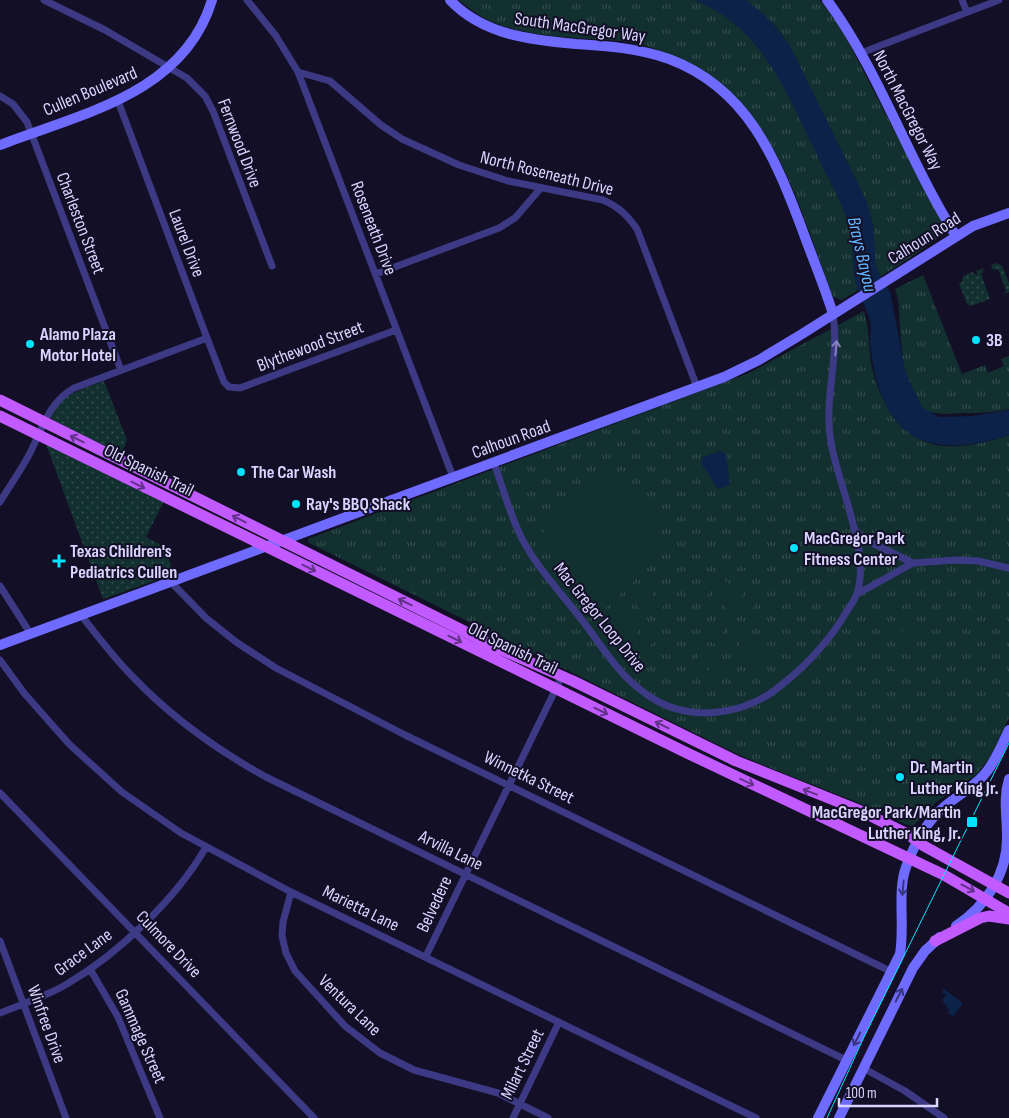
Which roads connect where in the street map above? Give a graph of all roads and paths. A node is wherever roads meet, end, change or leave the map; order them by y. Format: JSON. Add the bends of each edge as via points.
{"nodes":[{"id":1,"x":44,"y":0,"type":"edge"},
{"id":2,"x":212,"y":0,"type":"edge"},
{"id":3,"x":247,"y":0,"type":"edge"},
{"id":4,"x":450,"y":0,"type":"edge"},
{"id":5,"x":827,"y":0,"type":"edge"},
{"id":6,"x":962,"y":0,"type":"edge"},
{"id":7,"x":999,"y":0,"type":"edge"},
{"id":8,"x":967,"y":12,"type":"junction"},
{"id":9,"x":861,"y":53,"type":"junction"},
{"id":10,"x":169,"y":67,"type":"junction"},
{"id":11,"x":298,"y":72,"type":"junction"},
{"id":12,"x":0,"y":96,"type":"edge"},
{"id":13,"x":118,"y":101,"type":"junction"},
{"id":14,"x":32,"y":133,"type":"junction"},
{"id":15,"x":0,"y":145,"type":"edge"},
{"id":16,"x":540,"y":189,"type":"junction"},
{"id":17,"x":1009,"y":213,"type":"edge"},
{"id":18,"x":956,"y":236,"type":"junction"},
{"id":19,"x":272,"y":266,"type":"dead end"},
{"id":20,"x":376,"y":274,"type":"junction"},
{"id":21,"x":833,"y":314,"type":"junction"},
{"id":22,"x":396,"y":330,"type":"junction"},
{"id":23,"x":207,"y":338,"type":"junction"},
{"id":24,"x":121,"y":370,"type":"junction"},
{"id":25,"x":697,"y":387,"type":"junction"},
{"id":26,"x":235,"y":390,"type":"joint"},
{"id":27,"x":0,"y":400,"type":"edge"},
{"id":28,"x":0,"y":416,"type":"edge"},
{"id":29,"x":44,"y":423,"type":"junction"},
{"id":30,"x":39,"y":435,"type":"junction"},
{"id":31,"x":123,"y":462,"type":"junction"},
{"id":32,"x":494,"y":463,"type":"junction"},
{"id":33,"x":117,"y":474,"type":"junction"},
{"id":34,"x":452,"y":478,"type":"junction"},
{"id":35,"x":195,"y":498,"type":"junction"},
{"id":36,"x":0,"y":502,"type":"edge"},
{"id":37,"x":189,"y":509,"type":"junction"},
{"id":38,"x":854,"y":530,"type":"junction"},
{"id":39,"x":282,"y":541,"type":"junction"},
{"id":40,"x":265,"y":546,"type":"junction"},
{"id":41,"x":912,"y":563,"type":"junction"},
{"id":42,"x":1009,"y":568,"type":"edge"},
{"id":43,"x":171,"y":582,"type":"junction"},
{"id":44,"x":0,"y":586,"type":"edge"},
{"id":45,"x":857,"y":594,"type":"junction"},
{"id":46,"x":80,"y":614,"type":"junction"},
{"id":47,"x":30,"y":633,"type":"junction"},
{"id":48,"x":0,"y":646,"type":"edge"},
{"id":49,"x":0,"y":660,"type":"edge"},
{"id":50,"x":562,"y":676,"type":"junction"},
{"id":51,"x":556,"y":688,"type":"junction"},
{"id":52,"x":1009,"y":730,"type":"edge"},
{"id":53,"x":1009,"y":779,"type":"edge"},
{"id":54,"x":510,"y":784,"type":"junction"},
{"id":55,"x":0,"y":793,"type":"edge"},
{"id":56,"x":918,"y":842,"type":"junction"},
{"id":57,"x":206,"y":847,"type":"junction"},
{"id":58,"x":910,"y":859,"type":"junction"},
{"id":59,"x":465,"y":873,"type":"junction"},
{"id":60,"x":996,"y":884,"type":"junction"},
{"id":61,"x":291,"y":892,"type":"junction"},
{"id":62,"x":1009,"y":892,"type":"edge"},
{"id":63,"x":986,"y":898,"type":"junction"},
{"id":64,"x":1009,"y":913,"type":"edge"},
{"id":65,"x":1009,"y":920,"type":"edge"},
{"id":66,"x":135,"y":931,"type":"junction"},
{"id":67,"x":0,"y":941,"type":"edge"},
{"id":68,"x":935,"y":941,"type":"junction"},
{"id":69,"x":426,"y":956,"type":"junction"},
{"id":70,"x":90,"y":969,"type":"junction"},
{"id":71,"x":892,"y":972,"type":"junction"},
{"id":72,"x":23,"y":1004,"type":"junction"},
{"id":73,"x":0,"y":1012,"type":"edge"},
{"id":74,"x":559,"y":1022,"type":"junction"},
{"id":75,"x":846,"y":1060,"type":"junction"},
{"id":76,"x":863,"y":1068,"type":"junction"},
{"id":77,"x":519,"y":1102,"type":"junction"},
{"id":78,"x":66,"y":1118,"type":"edge"},
{"id":79,"x":160,"y":1118,"type":"edge"},
{"id":80,"x":314,"y":1118,"type":"edge"},
{"id":81,"x":513,"y":1118,"type":"edge"},
{"id":82,"x":548,"y":1118,"type":"edge"},
{"id":83,"x":756,"y":1118,"type":"edge"},
{"id":84,"x":818,"y":1118,"type":"edge"},
{"id":85,"x":839,"y":1118,"type":"edge"},
{"id":86,"x":944,"y":1118,"type":"edge"}],
"edges":[{"from":1,"to":10,"type":"street","name":"Fernwood Drive"},
{"from":2,"to":10,"type":"street","name":"Cullen Boulevard","via":[[193,41]]},
{"from":3,"to":11,"type":"street","name":"Roseneath Drive","via":[[276,36]]},
{"from":4,"to":21,"type":"street","name":"South MacGregor Way","via":[[486,25],[514,37],[621,47],[670,60],[708,81],[732,100],[758,132],[781,174]]},
{"from":5,"to":9,"type":"street","name":"North MacGregor Way"},
{"from":6,"to":8,"type":"street"},
{"from":7,"to":8,"type":"street"},
{"from":8,"to":9,"type":"street"},
{"from":9,"to":18,"type":"street","name":"North MacGregor Way"},
{"from":10,"to":13,"type":"street","name":"Cullen Boulevard","via":[[151,83]]},
{"from":10,"to":19,"type":"street","name":"Fernwood Drive","via":[[196,86],[213,111]]},
{"from":11,"to":16,"type":"street","name":"North Roseneath Drive","via":[[330,81],[381,125],[414,146],[478,173]]},
{"from":11,"to":20,"type":"street","name":"Roseneath Drive"},
{"from":12,"to":14,"type":"street","name":"Charleston Street","via":[[21,112]]},
{"from":13,"to":14,"type":"street","name":"Cullen Boulevard"},
{"from":13,"to":23,"type":"street","name":"Laurel Drive"},
{"from":14,"to":15,"type":"street","name":"Cullen Boulevard"},
{"from":14,"to":24,"type":"street","name":"Charleston Street"},
{"from":16,"to":20,"type":"street","via":[[515,218],[499,228]]},
{"from":16,"to":25,"type":"street","name":"North Roseneath Drive","via":[[603,200],[628,216],[637,229]]},
{"from":17,"to":18,"type":"street","name":"Calhoun Road"},
{"from":18,"to":21,"type":"street","name":"Calhoun Road"},
{"from":20,"to":22,"type":"street","name":"Roseneath Drive"},
{"from":21,"to":25,"type":"street","name":"Calhoun Road","via":[[759,360]]},
{"from":38,"to":21,"type":"street","name":"Mac Gregor Loop Drive","one_way":true,"via":[[831,442],[828,414],[837,337]]},
{"from":22,"to":26,"type":"street","name":"Blythewood Street"},
{"from":22,"to":34,"type":"street","name":"Roseneath Drive"},
{"from":23,"to":24,"type":"street"},
{"from":23,"to":26,"type":"street","name":"Laurel Drive","via":[[224,382]]},
{"from":24,"to":29,"type":"street","via":[[68,392],[58,400]]},
{"from":25,"to":32,"type":"street","name":"Calhoun Road"},
{"from":27,"to":29,"type":"main road","name":"Old Spanish Trail"},
{"from":28,"to":30,"type":"main road","name":"Old Spanish Trail"},
{"from":29,"to":30,"type":"street"},
{"from":31,"to":29,"type":"main road","name":"Old Spanish Trail","one_way":true},
{"from":30,"to":33,"type":"main road","name":"Old Spanish Trail"},
{"from":30,"to":36,"type":"street"},
{"from":31,"to":33,"type":"main road"},
{"from":31,"to":35,"type":"main road","name":"Old Spanish Trail"},
{"from":32,"to":34,"type":"street","name":"Calhoun Road"},
{"from":32,"to":45,"type":"street","name":"Mac Gregor Loop Drive","via":[[517,529],[540,567],[627,678],[665,705],[692,712],[720,713],[760,701],[816,655]]},
{"from":33,"to":37,"type":"main road","name":"Old Spanish Trail","one_way":true},
{"from":34,"to":39,"type":"street","name":"Calhoun Road"},
{"from":35,"to":37,"type":"main road"},
{"from":39,"to":35,"type":"main road","name":"Old Spanish Trail","one_way":true},
{"from":37,"to":40,"type":"main road","name":"Old Spanish Trail"},
{"from":38,"to":41,"type":"street","via":[[870,542]]},
{"from":38,"to":45,"type":"street","name":"Mac Gregor Loop Drive","via":[[860,563]]},
{"from":39,"to":40,"type":"street","name":"Calhoun Road"},
{"from":50,"to":39,"type":"main road","name":"Old Spanish Trail","one_way":true},
{"from":40,"to":43,"type":"street","name":"Calhoun Road"},
{"from":40,"to":51,"type":"main road","name":"Old Spanish Trail","one_way":true},
{"from":41,"to":42,"type":"street","via":[[978,561]]},
{"from":41,"to":45,"type":"street"},
{"from":43,"to":46,"type":"street","name":"Calhoun Road"},
{"from":43,"to":54,"type":"street","name":"Winnetka Street","via":[[206,618],[276,668]]},
{"from":44,"to":47,"type":"street"},
{"from":46,"to":47,"type":"street","name":"Calhoun Road"},
{"from":46,"to":59,"type":"street","name":"Arvilla Lane","via":[[142,687],[223,752],[266,777]]},
{"from":47,"to":48,"type":"street","name":"Calhoun Road"},
{"from":49,"to":57,"type":"street","name":"Marietta Lane","via":[[46,719],[93,767],[152,814]]},
{"from":50,"to":51,"type":"street","name":"Belvedere"},
{"from":56,"to":50,"type":"main road","name":"Old Spanish Trail","one_way":true,"via":[[862,811],[736,761]]},
{"from":51,"to":54,"type":"street","name":"Belvedere"},
{"from":51,"to":58,"type":"main road","name":"Old Spanish Trail","one_way":true},
{"from":52,"to":56,"type":"street","via":[[993,763],[935,815]]},
{"from":53,"to":60,"type":"street","via":[[1005,808],[1007,846]]},
{"from":54,"to":59,"type":"street","name":"Belvedere"},
{"from":54,"to":71,"type":"street","name":"Winnetka Street"},
{"from":55,"to":66,"type":"street","name":"Culmore Drive"},
{"from":56,"to":58,"type":"street"},
{"from":56,"to":60,"type":"main road","name":"Old Spanish Trail"},
{"from":57,"to":61,"type":"street","name":"Marietta Lane"},
{"from":57,"to":66,"type":"street","name":"Grace Lane","via":[[179,888]]},
{"from":58,"to":63,"type":"main road","name":"Old Spanish Trail","one_way":true},
{"from":58,"to":71,"type":"street","one_way":true,"via":[[902,889],[902,943]]},
{"from":59,"to":69,"type":"street","name":"Belvedere"},
{"from":59,"to":75,"type":"street","name":"Arvilla Lane"},
{"from":60,"to":62,"type":"main road","name":"Old Spanish Trail"},
{"from":60,"to":63,"type":"street"},
{"from":61,"to":69,"type":"street","name":"Marietta Lane"},
{"from":61,"to":77,"type":"street","name":"Ventura Lane","via":[[283,922],[286,953],[296,971],[345,1026],[380,1053],[414,1070],[476,1086]]},
{"from":63,"to":64,"type":"main road","name":"Old Spanish Trail"},
{"from":63,"to":68,"type":"street","via":[[963,922]]},
{"from":65,"to":68,"type":"main road","via":[[989,916],[980,918]]},
{"from":66,"to":70,"type":"street","name":"Grace Lane"},
{"from":66,"to":80,"type":"street","name":"Culmore Drive"},
{"from":67,"to":72,"type":"street","name":"Winfree Drive"},
{"from":76,"to":68,"type":"street","one_way":true,"via":[[912,968]]},
{"from":69,"to":74,"type":"street","name":"Marietta Lane"},
{"from":70,"to":72,"type":"street","name":"Grace Lane","via":[[66,985]]},
{"from":70,"to":79,"type":"street","name":"Gammage Street","via":[[118,1017]]},
{"from":71,"to":75,"type":"street","one_way":true},
{"from":72,"to":73,"type":"street","name":"Grace Lane"},
{"from":72,"to":78,"type":"street","name":"Winfree Drive"},
{"from":74,"to":77,"type":"street","name":"Milart Street"},
{"from":74,"to":83,"type":"street","name":"Marietta Lane"},
{"from":75,"to":84,"type":"street"},
{"from":76,"to":85,"type":"street"},
{"from":76,"to":86,"type":"street"},
{"from":77,"to":81,"type":"street","name":"Milart Street"},
{"from":77,"to":82,"type":"street","name":"Ventura Lane"}]}
